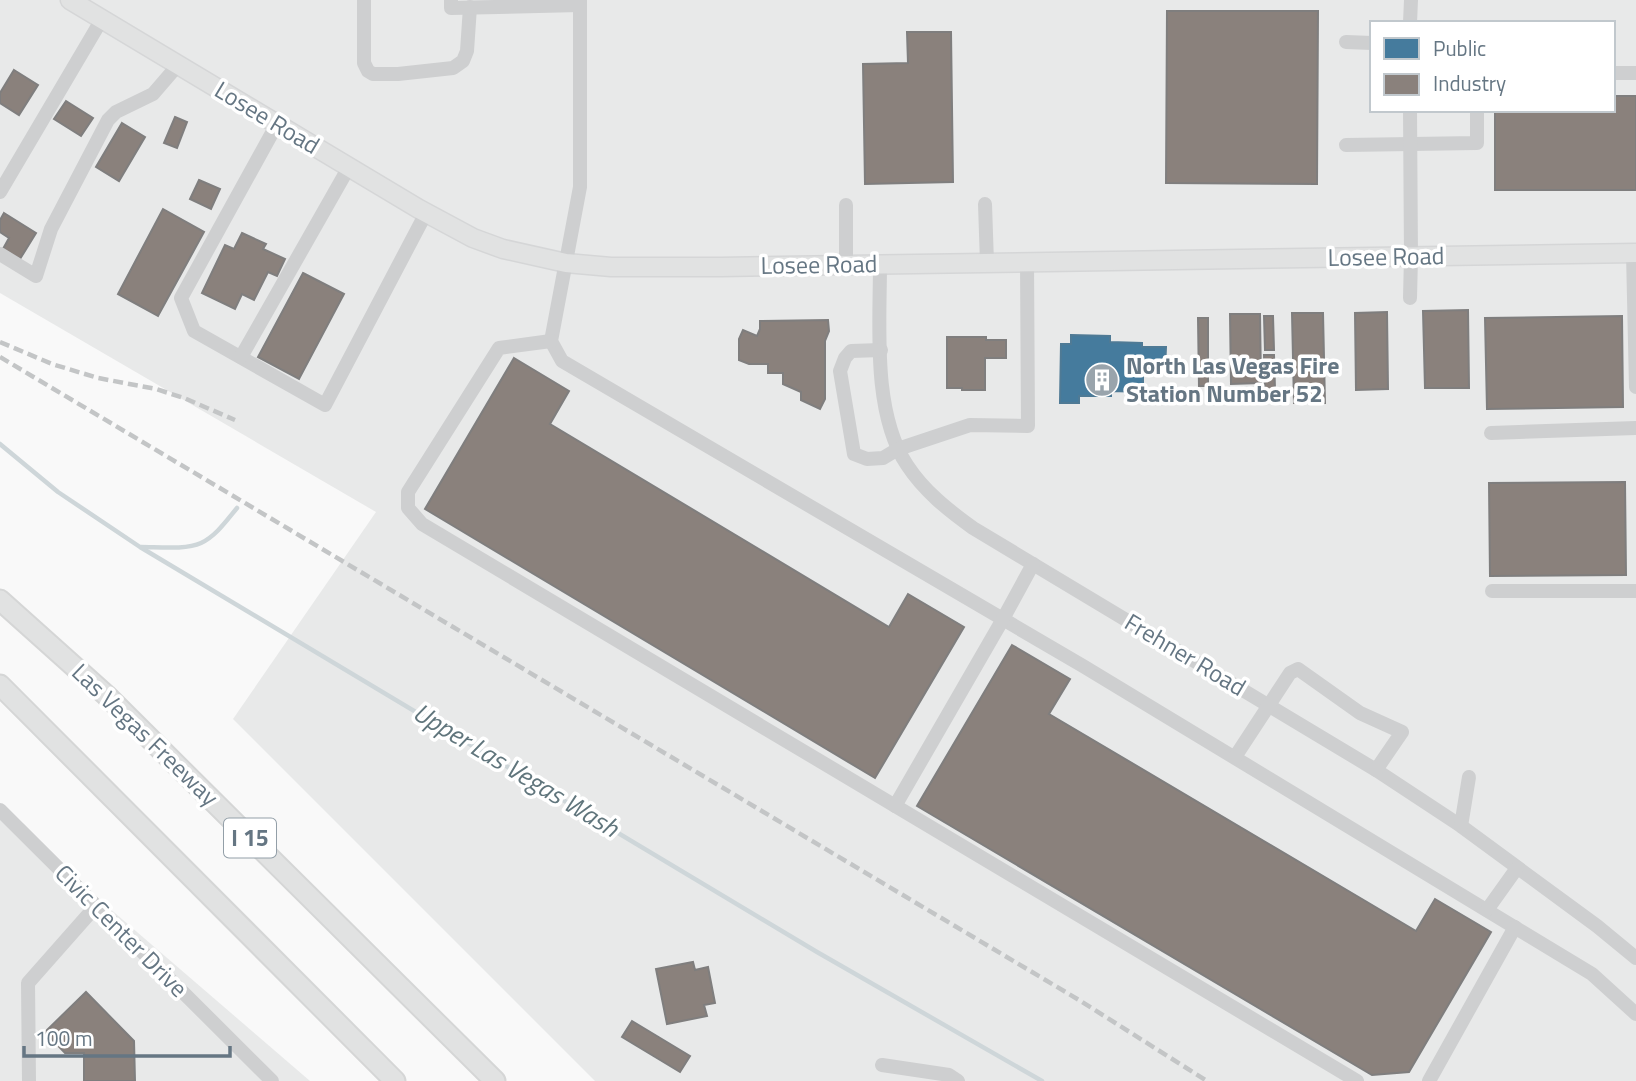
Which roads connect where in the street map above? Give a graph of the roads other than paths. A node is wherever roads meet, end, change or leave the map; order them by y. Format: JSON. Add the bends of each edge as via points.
{"nodes":[{"id":1,"x":70,"y":0,"type":"edge"},
{"id":2,"x":365,"y":0,"type":"edge"},
{"id":3,"x":451,"y":0,"type":"edge"},
{"id":4,"x":1410,"y":0,"type":"edge"},
{"id":5,"x":538,"y":2,"type":"edge"},
{"id":6,"x":580,"y":2,"type":"edge"},
{"id":7,"x":470,"y":7,"type":"junction"},
{"id":8,"x":102,"y":19,"type":"junction"},
{"id":9,"x":1410,"y":21,"type":"edge"},
{"id":10,"x":1346,"y":42,"type":"dead end"},
{"id":11,"x":1370,"y":43,"type":"edge"},
{"id":12,"x":178,"y":65,"type":"junction"},
{"id":13,"x":1615,"y":73,"type":"edge"},
{"id":14,"x":1636,"y":73,"type":"edge"},
{"id":15,"x":1410,"y":112,"type":"edge"},
{"id":16,"x":1477,"y":112,"type":"edge"},
{"id":17,"x":277,"y":124,"type":"junction"},
{"id":18,"x":1410,"y":143,"type":"junction"},
{"id":19,"x":1346,"y":145,"type":"dead end"},
{"id":20,"x":349,"y":167,"type":"junction"},
{"id":21,"x":0,"y":192,"type":"edge"},
{"id":22,"x":985,"y":204,"type":"dead end"},
{"id":23,"x":846,"y":205,"type":"dead end"},
{"id":24,"x":426,"y":213,"type":"junction"},
{"id":25,"x":1634,"y":253,"type":"edge"},
{"id":26,"x":0,"y":254,"type":"edge"},
{"id":27,"x":1411,"y":257,"type":"junction"},
{"id":28,"x":1027,"y":262,"type":"junction"},
{"id":29,"x":566,"y":263,"type":"junction"},
{"id":30,"x":987,"y":263,"type":"junction"},
{"id":31,"x":880,"y":264,"type":"junction"},
{"id":32,"x":846,"y":265,"type":"junction"},
{"id":33,"x":1410,"y":298,"type":"dead end"},
{"id":34,"x":551,"y":341,"type":"junction"},
{"id":35,"x":881,"y":351,"type":"junction"},
{"id":36,"x":241,"y":357,"type":"junction"},
{"id":37,"x":1636,"y":387,"type":"edge"},
{"id":38,"x":1636,"y":428,"type":"edge"},
{"id":39,"x":1491,"y":433,"type":"dead end"},
{"id":40,"x":898,"y":449,"type":"junction"},
{"id":41,"x":1033,"y":564,"type":"junction"},
{"id":42,"x":1492,"y":591,"type":"dead end"},
{"id":43,"x":1636,"y":591,"type":"edge"},
{"id":44,"x":0,"y":600,"type":"edge"},
{"id":45,"x":1003,"y":619,"type":"junction"},
{"id":46,"x":0,"y":685,"type":"edge"},
{"id":47,"x":1270,"y":706,"type":"junction"},
{"id":48,"x":1235,"y":757,"type":"junction"},
{"id":49,"x":1376,"y":770,"type":"junction"},
{"id":50,"x":1469,"y":777,"type":"dead end"},
{"id":51,"x":895,"y":806,"type":"junction"},
{"id":52,"x":0,"y":810,"type":"edge"},
{"id":53,"x":1461,"y":826,"type":"junction"},
{"id":54,"x":1517,"y":868,"type":"junction"},
{"id":55,"x":96,"y":906,"type":"junction"},
{"id":56,"x":1486,"y":910,"type":"junction"},
{"id":57,"x":1515,"y":927,"type":"junction"},
{"id":58,"x":1636,"y":958,"type":"edge"},
{"id":59,"x":1636,"y":1014,"type":"edge"},
{"id":60,"x":881,"y":1065,"type":"dead end"},
{"id":61,"x":29,"y":1081,"type":"edge"},
{"id":62,"x":272,"y":1081,"type":"edge"},
{"id":63,"x":395,"y":1081,"type":"edge"},
{"id":64,"x":495,"y":1081,"type":"edge"},
{"id":65,"x":958,"y":1081,"type":"edge"},
{"id":66,"x":1357,"y":1081,"type":"edge"},
{"id":67,"x":1429,"y":1081,"type":"edge"}],
"edges":[{"from":1,"to":8,"type":"main road","name":"Losee Road"},
{"from":2,"to":7,"type":"street","via":[[364,63],[373,74],[453,68],[467,51]]},
{"from":3,"to":7,"type":"street","via":[[451,8]]},
{"from":4,"to":9,"type":"street"},
{"from":5,"to":6,"type":"street"},
{"from":5,"to":7,"type":"street"},
{"from":6,"to":29,"type":"street","via":[[580,187]]},
{"from":8,"to":12,"type":"main road","name":"Losee Road"},
{"from":8,"to":21,"type":"street"},
{"from":10,"to":11,"type":"street"},
{"from":12,"to":17,"type":"main road","name":"Losee Road"},
{"from":12,"to":26,"type":"street","via":[[153,94],[108,120],[51,229],[36,276]]},
{"from":13,"to":14,"type":"street"},
{"from":15,"to":18,"type":"street"},
{"from":16,"to":18,"type":"street","via":[[1477,143]]},
{"from":17,"to":20,"type":"main road","name":"Losee Road"},
{"from":17,"to":36,"type":"street","via":[[181,298],[194,331]]},
{"from":18,"to":19,"type":"street"},
{"from":18,"to":27,"type":"street"},
{"from":20,"to":24,"type":"main road","name":"Losee Road"},
{"from":20,"to":36,"type":"street"},
{"from":22,"to":30,"type":"street"},
{"from":23,"to":32,"type":"street"},
{"from":24,"to":29,"type":"main road","name":"Losee Road","via":[[503,249]]},
{"from":24,"to":36,"type":"street","via":[[325,405]]},
{"from":25,"to":27,"type":"main road","name":"Losee Road"},
{"from":25,"to":37,"type":"street"},
{"from":27,"to":28,"type":"main road","name":"Losee Road"},
{"from":27,"to":33,"type":"street"},
{"from":28,"to":30,"type":"main road","name":"Losee Road"},
{"from":28,"to":40,"type":"street","via":[[1028,426],[970,425]]},
{"from":29,"to":32,"type":"main road","name":"Losee Road","via":[[611,267]]},
{"from":29,"to":34,"type":"street"},
{"from":30,"to":31,"type":"main road","name":"Losee Road"},
{"from":31,"to":32,"type":"main road","name":"Losee Road"},
{"from":31,"to":35,"type":"street","name":"Frehner Road"},
{"from":34,"to":45,"type":"street","via":[[562,361]]},
{"from":34,"to":51,"type":"street","via":[[499,348],[408,492],[408,508],[422,524]]},
{"from":35,"to":40,"type":"street","name":"Frehner Road","via":[[885,410]]},
{"from":35,"to":40,"type":"street","via":[[851,351],[840,371],[853,454],[883,458]]},
{"from":38,"to":39,"type":"street"},
{"from":40,"to":41,"type":"street","name":"Frehner Road","via":[[918,480],[947,510]]},
{"from":41,"to":45,"type":"street"},
{"from":41,"to":47,"type":"street","name":"Frehner Road"},
{"from":42,"to":43,"type":"street"},
{"from":44,"to":64,"type":"highway","name":"Las Vegas Freeway","number":"I 15","via":[[106,695]]},
{"from":45,"to":48,"type":"street"},
{"from":45,"to":51,"type":"street"},
{"from":46,"to":63,"type":"highway","number":"I 15"},
{"from":47,"to":48,"type":"street"},
{"from":47,"to":49,"type":"street","name":"Frehner Road"},
{"from":47,"to":49,"type":"street","via":[[1290,673],[1298,669],[1360,713],[1402,732]]},
{"from":48,"to":56,"type":"street"},
{"from":49,"to":53,"type":"street","name":"Frehner Road"},
{"from":50,"to":53,"type":"street"},
{"from":51,"to":66,"type":"street"},
{"from":52,"to":55,"type":"street","name":"Civic Center Drive"},
{"from":53,"to":54,"type":"street","name":"Frehner Road"},
{"from":54,"to":56,"type":"street"},
{"from":54,"to":58,"type":"street","name":"Frehner Road"},
{"from":55,"to":61,"type":"street","via":[[28,983]]},
{"from":55,"to":62,"type":"street","name":"Civic Center Drive"},
{"from":56,"to":57,"type":"street"},
{"from":57,"to":59,"type":"street","via":[[1592,974]]},
{"from":57,"to":67,"type":"street"},
{"from":60,"to":65,"type":"street","via":[[949,1075]]}]}
